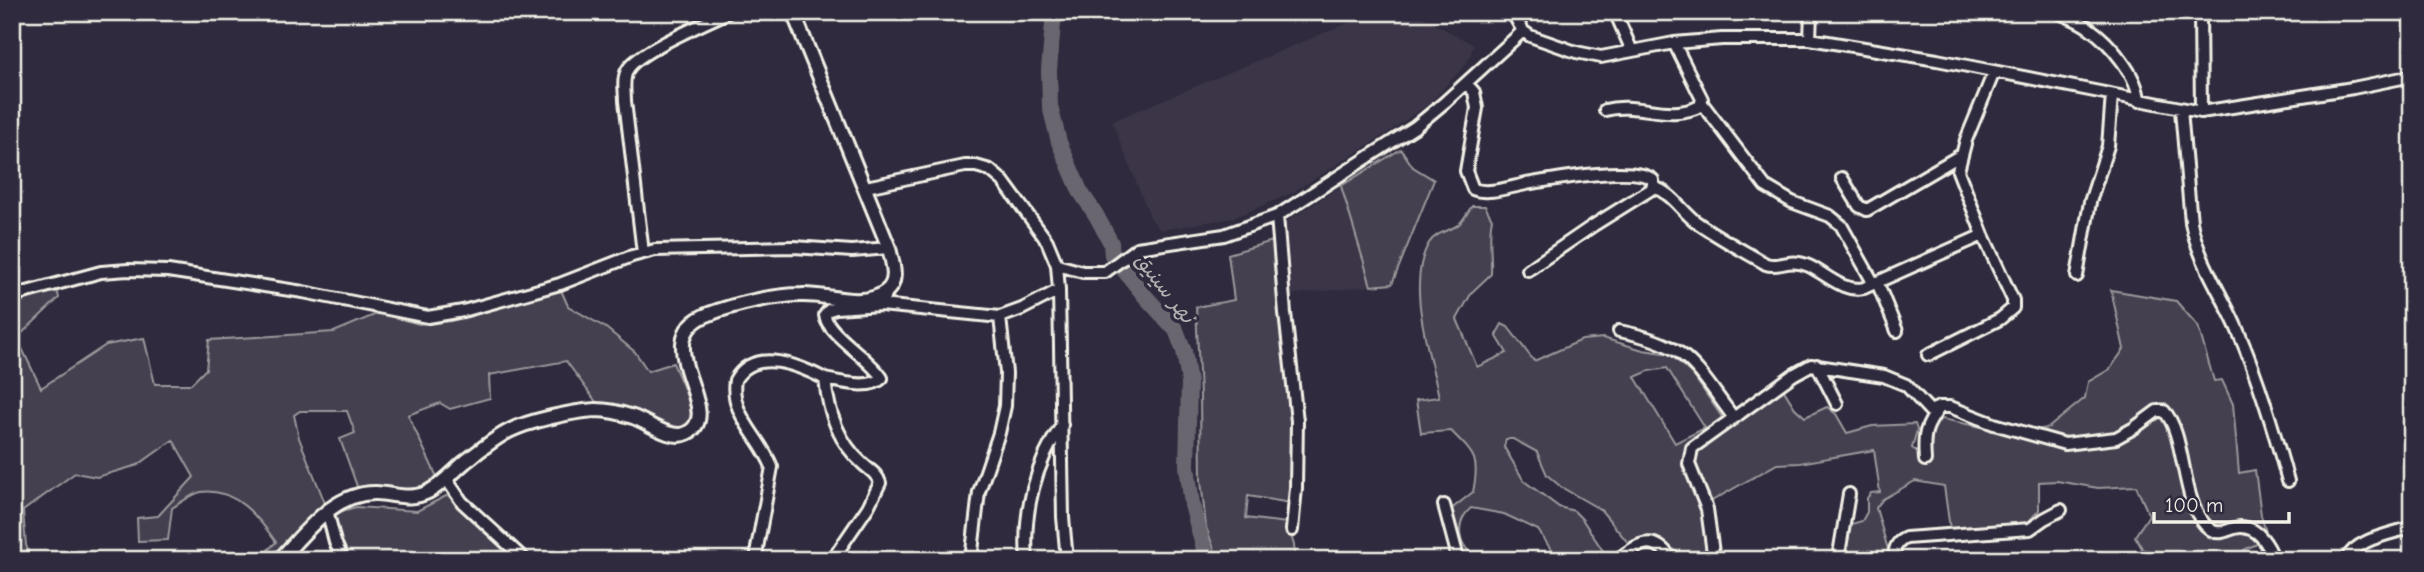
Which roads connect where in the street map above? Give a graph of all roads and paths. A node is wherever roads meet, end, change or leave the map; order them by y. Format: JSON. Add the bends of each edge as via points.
{"nodes":[{"id":1,"x":728,"y":12,"type":"edge"},
{"id":2,"x":793,"y":12,"type":"edge"},
{"id":3,"x":1512,"y":12,"type":"edge"},
{"id":4,"x":1615,"y":12,"type":"edge"},
{"id":5,"x":1811,"y":12,"type":"edge"},
{"id":6,"x":2058,"y":12,"type":"edge"},
{"id":7,"x":2200,"y":12,"type":"edge"},
{"id":8,"x":1523,"y":31,"type":"junction"},
{"id":9,"x":1810,"y":39,"type":"junction"},
{"id":10,"x":1674,"y":43,"type":"junction"},
{"id":11,"x":1632,"y":51,"type":"junction"},
{"id":12,"x":1994,"y":72,"type":"junction"},
{"id":13,"x":2412,"y":76,"type":"edge"},
{"id":14,"x":1466,"y":83,"type":"junction"},
{"id":15,"x":2112,"y":95,"type":"junction"},
{"id":16,"x":2138,"y":101,"type":"junction"},
{"id":17,"x":1702,"y":103,"type":"junction"},
{"id":18,"x":1605,"y":110,"type":"dead end"},
{"id":19,"x":2181,"y":110,"type":"junction"},
{"id":20,"x":2201,"y":112,"type":"junction"},
{"id":21,"x":1961,"y":155,"type":"junction"},
{"id":22,"x":1842,"y":178,"type":"dead end"},
{"id":23,"x":866,"y":187,"type":"junction"},
{"id":24,"x":1653,"y":187,"type":"junction"},
{"id":25,"x":1277,"y":216,"type":"junction"},
{"id":26,"x":1983,"y":235,"type":"junction"},
{"id":27,"x":889,"y":248,"type":"junction"},
{"id":28,"x":643,"y":253,"type":"junction"},
{"id":29,"x":1057,"y":265,"type":"junction"},
{"id":30,"x":1528,"y":270,"type":"dead end"},
{"id":31,"x":2077,"y":276,"type":"dead end"},
{"id":32,"x":1876,"y":283,"type":"junction"},
{"id":33,"x":888,"y":290,"type":"junction"},
{"id":34,"x":1059,"y":290,"type":"junction"},
{"id":35,"x":12,"y":296,"type":"edge"},
{"id":36,"x":881,"y":305,"type":"junction"},
{"id":37,"x":1000,"y":317,"type":"junction"},
{"id":38,"x":1619,"y":331,"type":"dead end"},
{"id":39,"x":1897,"y":331,"type":"dead end"},
{"id":40,"x":1928,"y":355,"type":"dead end"},
{"id":41,"x":1817,"y":365,"type":"junction"},
{"id":42,"x":825,"y":379,"type":"junction"},
{"id":43,"x":1837,"y":404,"type":"dead end"},
{"id":44,"x":1940,"y":407,"type":"junction"},
{"id":45,"x":1734,"y":418,"type":"junction"},
{"id":46,"x":1062,"y":425,"type":"junction"},
{"id":47,"x":1925,"y":460,"type":"dead end"},
{"id":48,"x":447,"y":480,"type":"junction"},
{"id":49,"x":2288,"y":481,"type":"dead end"},
{"id":50,"x":1849,"y":495,"type":"dead end"},
{"id":51,"x":1444,"y":505,"type":"dead end"},
{"id":52,"x":327,"y":510,"type":"junction"},
{"id":53,"x":2061,"y":510,"type":"dead end"},
{"id":54,"x":2412,"y":527,"type":"edge"},
{"id":55,"x":1292,"y":530,"type":"dead end"},
{"id":56,"x":279,"y":560,"type":"edge"},
{"id":57,"x":343,"y":560,"type":"edge"},
{"id":58,"x":525,"y":560,"type":"edge"},
{"id":59,"x":757,"y":560,"type":"edge"},
{"id":60,"x":832,"y":560,"type":"edge"},
{"id":61,"x":971,"y":560,"type":"edge"},
{"id":62,"x":1027,"y":560,"type":"edge"},
{"id":63,"x":1067,"y":560,"type":"edge"},
{"id":64,"x":1455,"y":560,"type":"edge"},
{"id":65,"x":1617,"y":560,"type":"edge"},
{"id":66,"x":1672,"y":560,"type":"edge"},
{"id":67,"x":1714,"y":560,"type":"edge"},
{"id":68,"x":1838,"y":560,"type":"edge"},
{"id":69,"x":1894,"y":560,"type":"edge"},
{"id":70,"x":2274,"y":560,"type":"edge"},
{"id":71,"x":2346,"y":560,"type":"edge"}],
"edges":[{"from":1,"to":28,"type":"street","via":[[648,53],[629,66],[624,76]]},
{"from":2,"to":23,"type":"main road"},
{"from":3,"to":8,"type":"street"},
{"from":4,"to":11,"type":"street"},
{"from":5,"to":9,"type":"street"},
{"from":6,"to":16,"type":"street","via":[[2099,36],[2134,78]]},
{"from":7,"to":20,"type":"street"},
{"from":8,"to":11,"type":"street","via":[[1591,56]]},
{"from":8,"to":14,"type":"street"},
{"from":9,"to":10,"type":"street","via":[[1722,38]]},
{"from":9,"to":12,"type":"street"},
{"from":10,"to":11,"type":"street"},
{"from":10,"to":17,"type":"street"},
{"from":12,"to":15,"type":"street"},
{"from":12,"to":21,"type":"street"},
{"from":13,"to":20,"type":"street"},
{"from":14,"to":24,"type":"street","via":[[1477,108],[1466,171],[1473,189],[1618,173],[1646,175],[1653,180]]},
{"from":14,"to":25,"type":"street","via":[[1415,127]]},
{"from":15,"to":16,"type":"street"},
{"from":15,"to":31,"type":"street","via":[[2108,146],[2090,202]]},
{"from":16,"to":19,"type":"street"},
{"from":17,"to":18,"type":"street","via":[[1694,109],[1669,112],[1628,107]]},
{"from":17,"to":32,"type":"street","via":[[1765,186],[1841,225]]},
{"from":19,"to":20,"type":"street"},
{"from":19,"to":49,"type":"street","via":[[2195,239],[2238,329]]},
{"from":21,"to":22,"type":"street","via":[[1867,210],[1859,206]]},
{"from":21,"to":26,"type":"street","via":[[1960,178]]},
{"from":23,"to":27,"type":"main road"},
{"from":23,"to":29,"type":"street","via":[[965,166],[990,170],[1024,207]]},
{"from":24,"to":30,"type":"street"},
{"from":24,"to":32,"type":"street","via":[[1694,220],[1766,264],[1788,261],[1808,265],[1850,289]]},
{"from":25,"to":29,"type":"street","via":[[1224,234],[1137,248],[1111,269],[1094,273]]},
{"from":25,"to":55,"type":"street","via":[[1297,421]]},
{"from":26,"to":32,"type":"street"},
{"from":26,"to":40,"type":"street","via":[[2013,308]]},
{"from":27,"to":28,"type":"street"},
{"from":27,"to":33,"type":"main road","via":[[894,274]]},
{"from":28,"to":35,"type":"street","via":[[560,284],[441,317],[168,271],[101,272]]},
{"from":29,"to":34,"type":"street"},
{"from":32,"to":39,"type":"street"},
{"from":33,"to":36,"type":"street"},
{"from":33,"to":48,"type":"main road","via":[[864,300],[786,296],[700,318],[683,340],[683,358],[699,418],[684,434],[607,411],[576,412],[512,429]]},
{"from":34,"to":37,"type":"street"},
{"from":34,"to":46,"type":"street"},
{"from":36,"to":37,"type":"street"},
{"from":36,"to":42,"type":"street","via":[[832,309],[825,319],[881,379],[856,384]]},
{"from":37,"to":61,"type":"street","via":[[1004,406],[979,492]]},
{"from":38,"to":45,"type":"street","via":[[1672,346],[1695,365]]},
{"from":41,"to":43,"type":"street"},
{"from":41,"to":44,"type":"street","via":[[1884,376],[1906,385],[1926,409]]},
{"from":41,"to":45,"type":"street","via":[[1793,375]]},
{"from":42,"to":59,"type":"street","via":[[771,361],[746,368],[735,380],[740,411],[772,467]]},
{"from":42,"to":60,"type":"street","via":[[827,400],[841,437],[880,483]]},
{"from":44,"to":47,"type":"street","via":[[1923,438]]},
{"from":44,"to":70,"type":"street","via":[[2065,444],[2116,438],[2164,411],[2170,416],[2199,514],[2211,529],[2222,533],[2241,527],[2253,530],[2263,538]]},
{"from":45,"to":67,"type":"street","via":[[1692,448],[1689,456],[1707,509]]},
{"from":46,"to":62,"type":"street","via":[[1035,483],[1026,526]]},
{"from":46,"to":63,"type":"street"},
{"from":48,"to":52,"type":"main road","via":[[413,497],[359,495]]},
{"from":48,"to":58,"type":"street","via":[[463,502]]},
{"from":50,"to":68,"type":"street"},
{"from":51,"to":64,"type":"street"},
{"from":52,"to":56,"type":"main road"},
{"from":52,"to":57,"type":"street"},
{"from":53,"to":69,"type":"street","via":[[2031,529],[1906,538],[1895,548]]},
{"from":54,"to":71,"type":"street","via":[[2360,545]]},
{"from":65,"to":66,"type":"street","via":[[1644,543],[1663,548]]}]}
